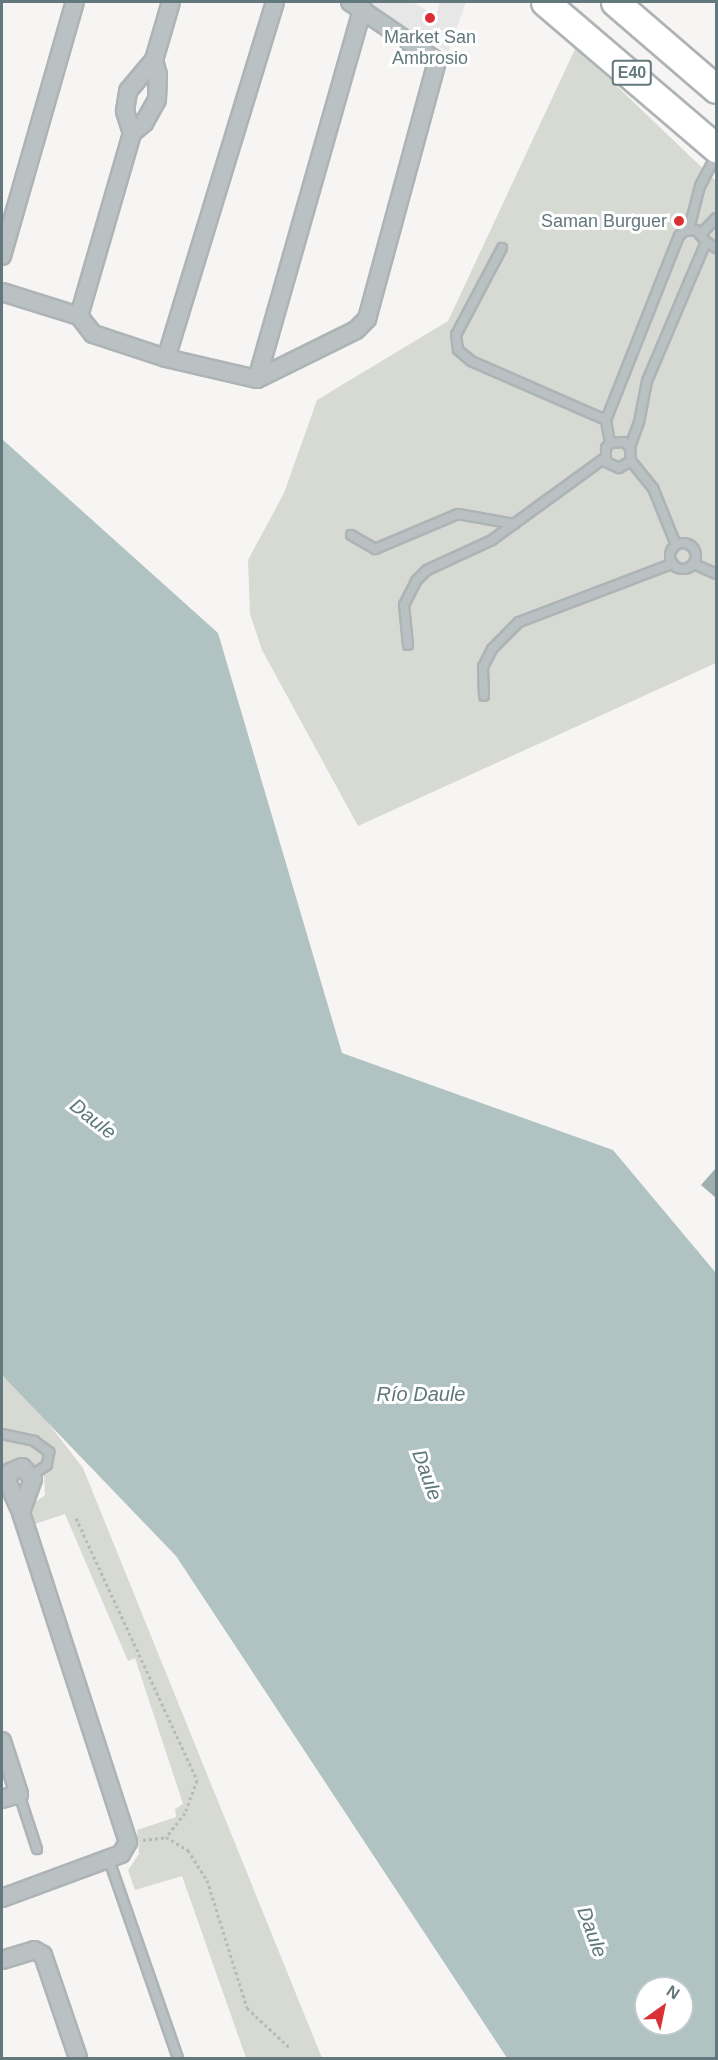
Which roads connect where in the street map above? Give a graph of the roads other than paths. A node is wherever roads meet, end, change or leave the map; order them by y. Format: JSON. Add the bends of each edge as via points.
{"nodes":[{"id":1,"x":75,"y":2,"type":"edge"},
{"id":2,"x":171,"y":2,"type":"edge"},
{"id":3,"x":275,"y":2,"type":"edge"},
{"id":4,"x":545,"y":2,"type":"edge"},
{"id":5,"x":615,"y":2,"type":"edge"},
{"id":6,"x":356,"y":5,"type":"edge"},
{"id":7,"x":154,"y":60,"type":"junction"},
{"id":8,"x":717,"y":89,"type":"edge"},
{"id":9,"x":132,"y":133,"type":"junction"},
{"id":10,"x":717,"y":148,"type":"edge"},
{"id":11,"x":717,"y":156,"type":"edge"},
{"id":12,"x":717,"y":218,"type":"edge"},
{"id":13,"x":689,"y":229,"type":"junction"},
{"id":14,"x":704,"y":238,"type":"junction"},
{"id":15,"x":502,"y":248,"type":"dead end"},
{"id":16,"x":717,"y":248,"type":"edge"},
{"id":17,"x":2,"y":256,"type":"edge"},
{"id":18,"x":2,"y":292,"type":"edge"},
{"id":19,"x":79,"y":316,"type":"junction"},
{"id":20,"x":166,"y":358,"type":"junction"},
{"id":21,"x":257,"y":380,"type":"junction"},
{"id":22,"x":606,"y":420,"type":"junction"},
{"id":23,"x":610,"y":443,"type":"junction"},
{"id":24,"x":630,"y":447,"type":"junction"},
{"id":25,"x":605,"y":458,"type":"junction"},
{"id":26,"x":631,"y":461,"type":"junction"},
{"id":27,"x":514,"y":524,"type":"junction"},
{"id":28,"x":351,"y":535,"type":"dead end"},
{"id":29,"x":676,"y":545,"type":"junction"},
{"id":30,"x":672,"y":564,"type":"junction"},
{"id":31,"x":694,"y":564,"type":"junction"},
{"id":32,"x":717,"y":574,"type":"edge"},
{"id":33,"x":408,"y":645,"type":"dead end"},
{"id":34,"x":484,"y":696,"type":"dead end"},
{"id":35,"x":2,"y":1434,"type":"edge"},
{"id":36,"x":32,"y":1475,"type":"junction"},
{"id":37,"x":21,"y":1512,"type":"junction"},
{"id":38,"x":2,"y":1741,"type":"edge"},
{"id":39,"x":19,"y":1794,"type":"junction"},
{"id":40,"x":2,"y":1799,"type":"edge"},
{"id":41,"x":37,"y":1849,"type":"dead end"},
{"id":42,"x":109,"y":1860,"type":"junction"},
{"id":43,"x":2,"y":1898,"type":"edge"},
{"id":44,"x":2,"y":1960,"type":"edge"},
{"id":45,"x":78,"y":2058,"type":"edge"},
{"id":46,"x":178,"y":2058,"type":"edge"}],
"edges":[{"from":1,"to":17,"type":"street"},
{"from":2,"to":7,"type":"street"},
{"from":3,"to":20,"type":"street"},
{"from":4,"to":10,"type":"highway","number":"E40"},
{"from":5,"to":8,"type":"highway","number":"E40"},
{"from":6,"to":21,"type":"street"},
{"from":6,"to":21,"type":"street","via":[[436,61],[367,319],[356,330]]},
{"from":7,"to":9,"type":"street","via":[[157,99],[144,123]]},
{"from":7,"to":9,"type":"street","via":[[128,91],[125,111]]},
{"from":9,"to":19,"type":"street"},
{"from":11,"to":13,"type":"lane","via":[[700,186]]},
{"from":12,"to":14,"type":"lane"},
{"from":13,"to":14,"type":"lane"},
{"from":13,"to":22,"type":"lane","via":[[679,236]]},
{"from":14,"to":16,"type":"lane"},
{"from":14,"to":24,"type":"lane","via":[[656,355]]},
{"from":15,"to":22,"type":"lane","via":[[456,335],[458,350],[471,361]]},
{"from":18,"to":19,"type":"street"},
{"from":19,"to":20,"type":"street","via":[[93,334]]},
{"from":20,"to":21,"type":"street"},
{"from":22,"to":23,"type":"lane"},
{"from":23,"to":24,"type":"lane","via":[[624,442]]},
{"from":23,"to":25,"type":"lane"},
{"from":24,"to":26,"type":"lane"},
{"from":25,"to":26,"type":"lane","via":[[619,468]]},
{"from":25,"to":27,"type":"lane"},
{"from":26,"to":29,"type":"lane","via":[[653,488]]},
{"from":27,"to":28,"type":"lane","via":[[458,514],[375,549]]},
{"from":27,"to":33,"type":"lane","via":[[492,540],[427,570],[416,581],[404,605]]},
{"from":29,"to":30,"type":"lane","via":[[670,553]]},
{"from":29,"to":31,"type":"lane","via":[[691,545],[696,554]]},
{"from":30,"to":31,"type":"lane","via":[[683,570]]},
{"from":30,"to":34,"type":"lane","via":[[519,622],[502,636],[483,667]]},
{"from":31,"to":32,"type":"lane"},
{"from":35,"to":36,"type":"lane","via":[[34,1441],[49,1452],[47,1465]]},
{"from":36,"to":37,"type":"street","via":[[33,1487]]},
{"from":36,"to":37,"type":"street","via":[[22,1467],[7,1476],[7,1485]]},
{"from":37,"to":42,"type":"street","via":[[128,1842],[125,1851]]},
{"from":38,"to":39,"type":"street"},
{"from":39,"to":40,"type":"street"},
{"from":39,"to":41,"type":"lane"},
{"from":42,"to":43,"type":"street"},
{"from":42,"to":46,"type":"lane"},
{"from":44,"to":45,"type":"street","via":[[29,1950],[43,1954]]}]}
